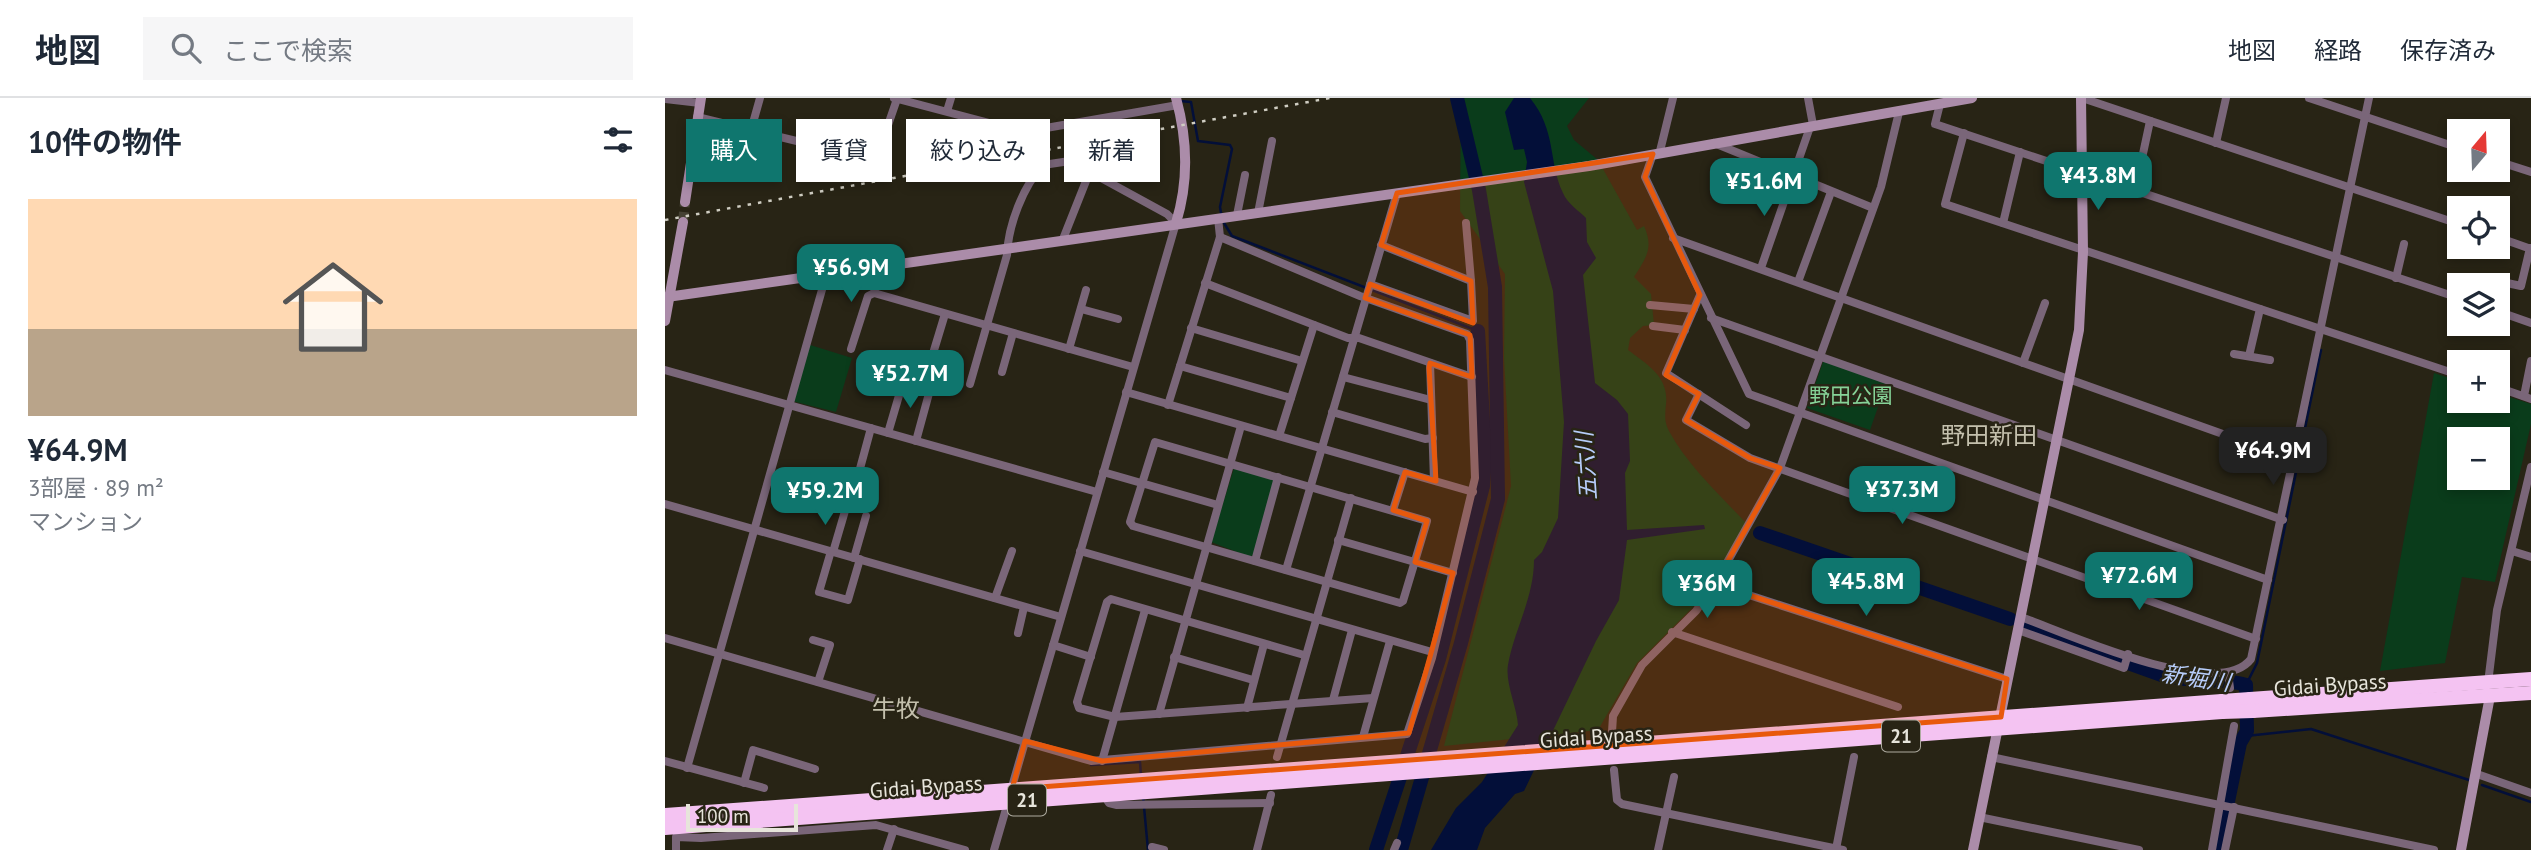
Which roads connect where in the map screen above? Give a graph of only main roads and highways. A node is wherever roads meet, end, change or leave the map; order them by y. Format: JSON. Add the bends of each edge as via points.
{"nodes":[{"id":1,"x":2531,"y":679,"type":"edge"},
{"id":2,"x":2489,"y":689,"type":"junction"},
{"id":3,"x":2531,"y":693,"type":"edge"},
{"id":4,"x":1389,"y":767,"type":"junction"},
{"id":5,"x":1010,"y":795,"type":"junction"},
{"id":6,"x":665,"y":815,"type":"edge"},
{"id":7,"x":665,"y":828,"type":"edge"}],
"edges":[{"from":1,"to":2,"type":"highway","name":"Gidai Bypass","number":"21"},
{"from":2,"to":3,"type":"highway","name":"Gidai Bypass","number":"21"},
{"from":2,"to":4,"type":"highway","name":"Gidai Bypass","number":"21","bridge":true},
{"from":4,"to":5,"type":"highway","name":"Gidai Bypass","number":"21"},
{"from":4,"to":5,"type":"highway","name":"Gidai Bypass","number":"21","via":[[1105,797]]},
{"from":5,"to":6,"type":"highway","name":"Gidai Bypass","number":"21"},
{"from":5,"to":7,"type":"highway","name":"Gidai Bypass","number":"21"}]}
